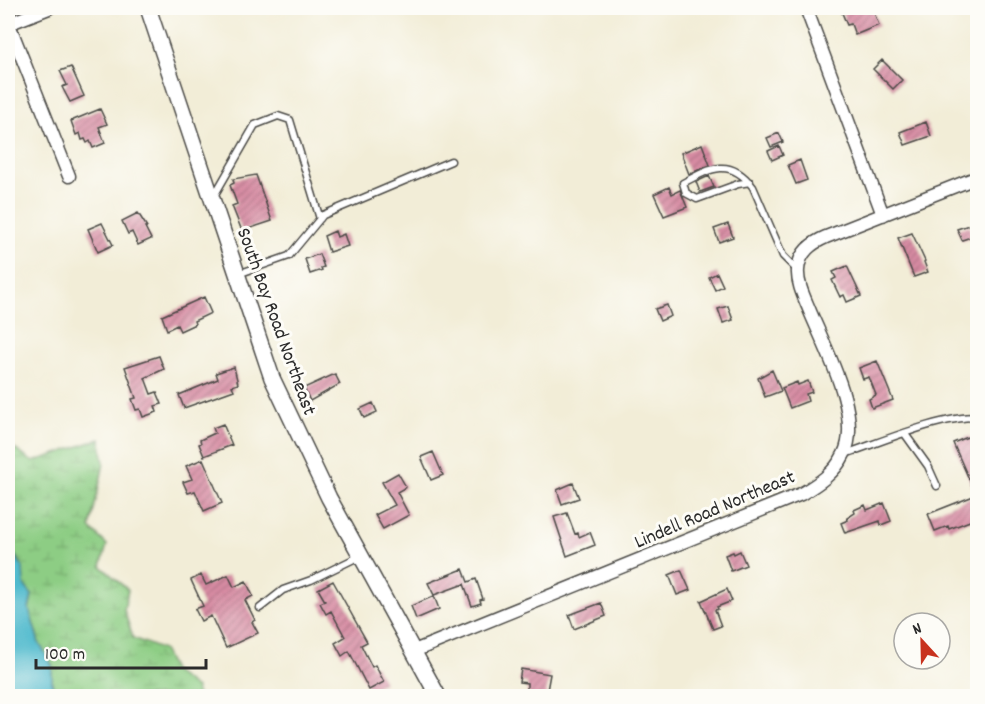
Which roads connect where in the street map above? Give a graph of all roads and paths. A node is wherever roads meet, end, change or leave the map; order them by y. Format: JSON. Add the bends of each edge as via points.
{"nodes":[{"id":1,"x":49,"y":8,"type":"edge"},
{"id":2,"x":148,"y":8,"type":"edge"},
{"id":3,"x":806,"y":8,"type":"edge"},
{"id":4,"x":8,"y":23,"type":"edge"},
{"id":5,"x":451,"y":161,"type":"dead end"},
{"id":6,"x":69,"y":176,"type":"dead end"},
{"id":7,"x":978,"y":177,"type":"edge"},
{"id":8,"x":750,"y":182,"type":"junction"},
{"id":9,"x":212,"y":199,"type":"junction"},
{"id":10,"x":883,"y":215,"type":"junction"},
{"id":11,"x":320,"y":219,"type":"junction"},
{"id":12,"x":798,"y":271,"type":"junction"},
{"id":13,"x":237,"y":275,"type":"junction"},
{"id":14,"x":978,"y":417,"type":"edge"},
{"id":15,"x":905,"y":434,"type":"junction"},
{"id":16,"x":844,"y":454,"type":"junction"},
{"id":17,"x":937,"y":486,"type":"dead end"},
{"id":18,"x":361,"y":556,"type":"junction"},
{"id":19,"x":260,"y":608,"type":"dead end"},
{"id":20,"x":414,"y":651,"type":"junction"},
{"id":21,"x":438,"y":696,"type":"edge"}],
"edges":[{"from":1,"to":4,"type":"street"},
{"from":2,"to":9,"type":"street","name":"South Bay Road Northeast"},
{"from":3,"to":10,"type":"street"},
{"from":4,"to":6,"type":"street"},
{"from":5,"to":11,"type":"lane"},
{"from":7,"to":10,"type":"street"},
{"from":8,"to":8,"type":"lane","via":[[743,174],[725,167],[684,183],[686,193],[697,199]]},
{"from":8,"to":12,"type":"lane","via":[[783,256]]},
{"from":9,"to":11,"type":"lane","via":[[255,125],[278,116],[290,120]]},
{"from":9,"to":13,"type":"street","name":"South Bay Road Northeast"},
{"from":10,"to":12,"type":"street","via":[[814,242],[802,256]]},
{"from":11,"to":13,"type":"lane","via":[[289,256]]},
{"from":12,"to":16,"type":"street","name":"Lindell Road Northeast","via":[[801,289],[847,406],[849,433]]},
{"from":13,"to":18,"type":"street","name":"South Bay Road Northeast","via":[[272,378],[312,465]]},
{"from":14,"to":15,"type":"lane","via":[[960,418]]},
{"from":15,"to":16,"type":"lane"},
{"from":15,"to":17,"type":"lane"},
{"from":16,"to":20,"type":"street","name":"Lindell Road Northeast","via":[[822,482],[801,494]]},
{"from":18,"to":19,"type":"lane","via":[[284,590]]},
{"from":18,"to":20,"type":"street","name":"South Bay Road Northeast"},
{"from":20,"to":21,"type":"street","name":"South Bay Road Northeast"}]}
